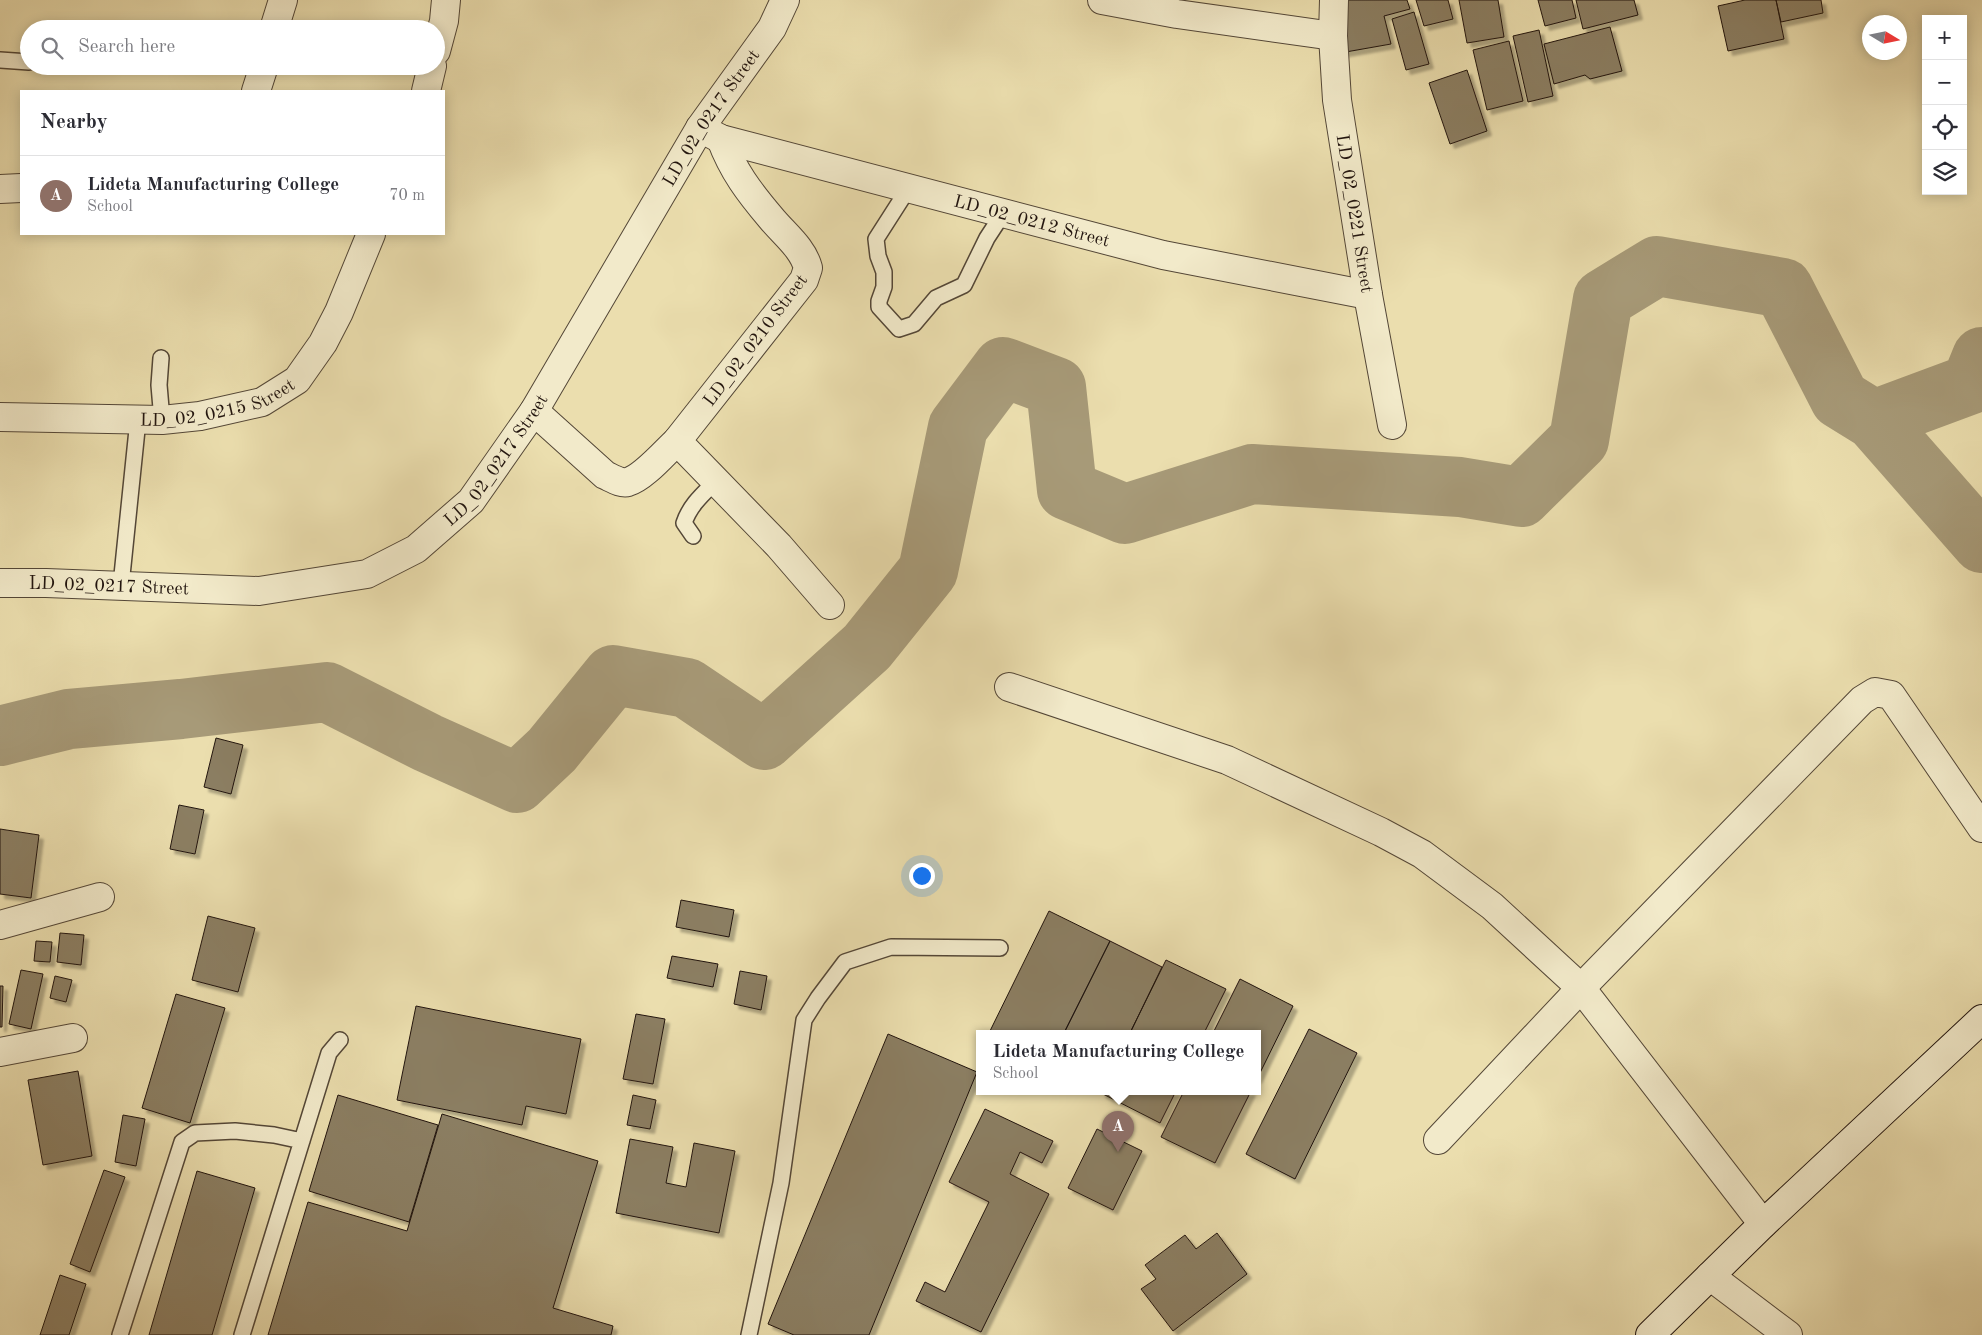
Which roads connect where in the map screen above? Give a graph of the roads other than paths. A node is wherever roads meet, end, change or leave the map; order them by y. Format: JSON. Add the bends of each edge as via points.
{"nodes":[{"id":1,"x":283,"y":0,"type":"edge"},
{"id":2,"x":446,"y":0,"type":"edge"},
{"id":3,"x":785,"y":0,"type":"edge"},
{"id":4,"x":1102,"y":0,"type":"edge"},
{"id":5,"x":1334,"y":0,"type":"edge"},
{"id":6,"x":277,"y":20,"type":"edge"},
{"id":7,"x":444,"y":20,"type":"edge"},
{"id":8,"x":1334,"y":36,"type":"junction"},
{"id":9,"x":0,"y":60,"type":"edge"},
{"id":10,"x":20,"y":61,"type":"edge"},
{"id":11,"x":261,"y":75,"type":"edge"},
{"id":12,"x":430,"y":75,"type":"edge"},
{"id":13,"x":256,"y":90,"type":"edge"},
{"id":14,"x":426,"y":90,"type":"edge"},
{"id":15,"x":711,"y":134,"type":"junction"},
{"id":16,"x":20,"y":188,"type":"edge"},
{"id":17,"x":0,"y":189,"type":"edge"},
{"id":18,"x":908,"y":189,"type":"junction"},
{"id":19,"x":1004,"y":212,"type":"junction"},
{"id":20,"x":371,"y":235,"type":"edge"},
{"id":21,"x":1368,"y":294,"type":"junction"},
{"id":22,"x":161,"y":358,"type":"dead end"},
{"id":23,"x":534,"y":412,"type":"junction"},
{"id":24,"x":0,"y":417,"type":"edge"},
{"id":25,"x":150,"y":420,"type":"junction"},
{"id":26,"x":1392,"y":425,"type":"dead end"},
{"id":27,"x":677,"y":441,"type":"junction"},
{"id":28,"x":716,"y":481,"type":"junction"},
{"id":29,"x":693,"y":536,"type":"dead end"},
{"id":30,"x":0,"y":583,"type":"edge"},
{"id":31,"x":121,"y":585,"type":"junction"},
{"id":32,"x":830,"y":605,"type":"dead end"},
{"id":33,"x":1009,"y":687,"type":"dead end"},
{"id":34,"x":1982,"y":828,"type":"edge"},
{"id":35,"x":100,"y":897,"type":"dead end"},
{"id":36,"x":0,"y":924,"type":"edge"},
{"id":37,"x":1000,"y":948,"type":"dead end"},
{"id":38,"x":1581,"y":988,"type":"junction"},
{"id":39,"x":1982,"y":1019,"type":"edge"},
{"id":40,"x":73,"y":1038,"type":"dead end"},
{"id":41,"x":340,"y":1040,"type":"dead end"},
{"id":42,"x":0,"y":1052,"type":"edge"},
{"id":43,"x":1438,"y":1140,"type":"dead end"},
{"id":44,"x":302,"y":1141,"type":"junction"},
{"id":45,"x":1763,"y":1224,"type":"junction"},
{"id":46,"x":1710,"y":1276,"type":"junction"},
{"id":47,"x":120,"y":1335,"type":"edge"},
{"id":48,"x":242,"y":1335,"type":"edge"},
{"id":49,"x":749,"y":1335,"type":"edge"},
{"id":50,"x":1650,"y":1335,"type":"edge"},
{"id":51,"x":1788,"y":1335,"type":"edge"}],
"edges":[{"from":1,"to":6,"type":"street"},
{"from":2,"to":7,"type":"street"},
{"from":3,"to":15,"type":"street","name":"LD_02_0217 Street"},
{"from":4,"to":8,"type":"street"},
{"from":5,"to":8,"type":"street","name":"LD_02_0221 Street"},
{"from":8,"to":21,"type":"street","name":"LD_02_0221 Street","via":[[1337,100]]},
{"from":9,"to":10,"type":"lane"},
{"from":11,"to":13,"type":"street"},
{"from":12,"to":14,"type":"street"},
{"from":15,"to":18,"type":"street","name":"LD_02_0212 Street"},
{"from":15,"to":23,"type":"street","name":"LD_02_0217 Street"},
{"from":15,"to":27,"type":"street","name":"LD_02_0210 Street","via":[[742,182],[802,252],[808,268],[804,280]]},
{"from":16,"to":17,"type":"street"},
{"from":18,"to":19,"type":"street","name":"LD_02_0212 Street"},
{"from":18,"to":19,"type":"lane","via":[[876,239],[884,272],[879,307],[899,329],[914,324],[936,298],[964,285],[986,238]]},
{"from":19,"to":21,"type":"street","name":"LD_02_0212 Street","via":[[1163,255]]},
{"from":20,"to":25,"type":"street","name":"LD_02_0215 Street","via":[[323,343],[297,380],[262,402],[200,416]]},
{"from":21,"to":26,"type":"street","name":"LD_02_0221 Street"},
{"from":22,"to":25,"type":"lane","via":[[159,385]]},
{"from":23,"to":27,"type":"street","name":"LD_02_0210 Street","via":[[605,475],[617,481],[626,482],[641,475]]},
{"from":23,"to":31,"type":"street","name":"LD_02_0217 Street","via":[[471,501],[416,549],[367,574],[259,592]]},
{"from":24,"to":25,"type":"street","name":"LD_02_0215 Street"},
{"from":25,"to":31,"type":"lane"},
{"from":27,"to":28,"type":"street"},
{"from":28,"to":29,"type":"lane","via":[[687,514],[684,523]]},
{"from":28,"to":32,"type":"street"},
{"from":30,"to":31,"type":"street","name":"LD_02_0217 Street"},
{"from":33,"to":38,"type":"street","via":[[1227,760],[1381,832],[1422,854],[1492,906]]},
{"from":34,"to":38,"type":"street","via":[[1891,695],[1875,692],[1862,700]]},
{"from":35,"to":36,"type":"street"},
{"from":37,"to":49,"type":"lane","via":[[892,947],[845,962],[818,998],[804,1020],[782,1183]]},
{"from":38,"to":43,"type":"street"},
{"from":38,"to":45,"type":"street"},
{"from":39,"to":45,"type":"street"},
{"from":40,"to":42,"type":"street"},
{"from":41,"to":44,"type":"lane","via":[[329,1053]]},
{"from":44,"to":47,"type":"lane","via":[[235,1131],[195,1133],[182,1142]]},
{"from":44,"to":48,"type":"lane"},
{"from":45,"to":46,"type":"street"},
{"from":46,"to":50,"type":"street"},
{"from":46,"to":51,"type":"street"}]}
